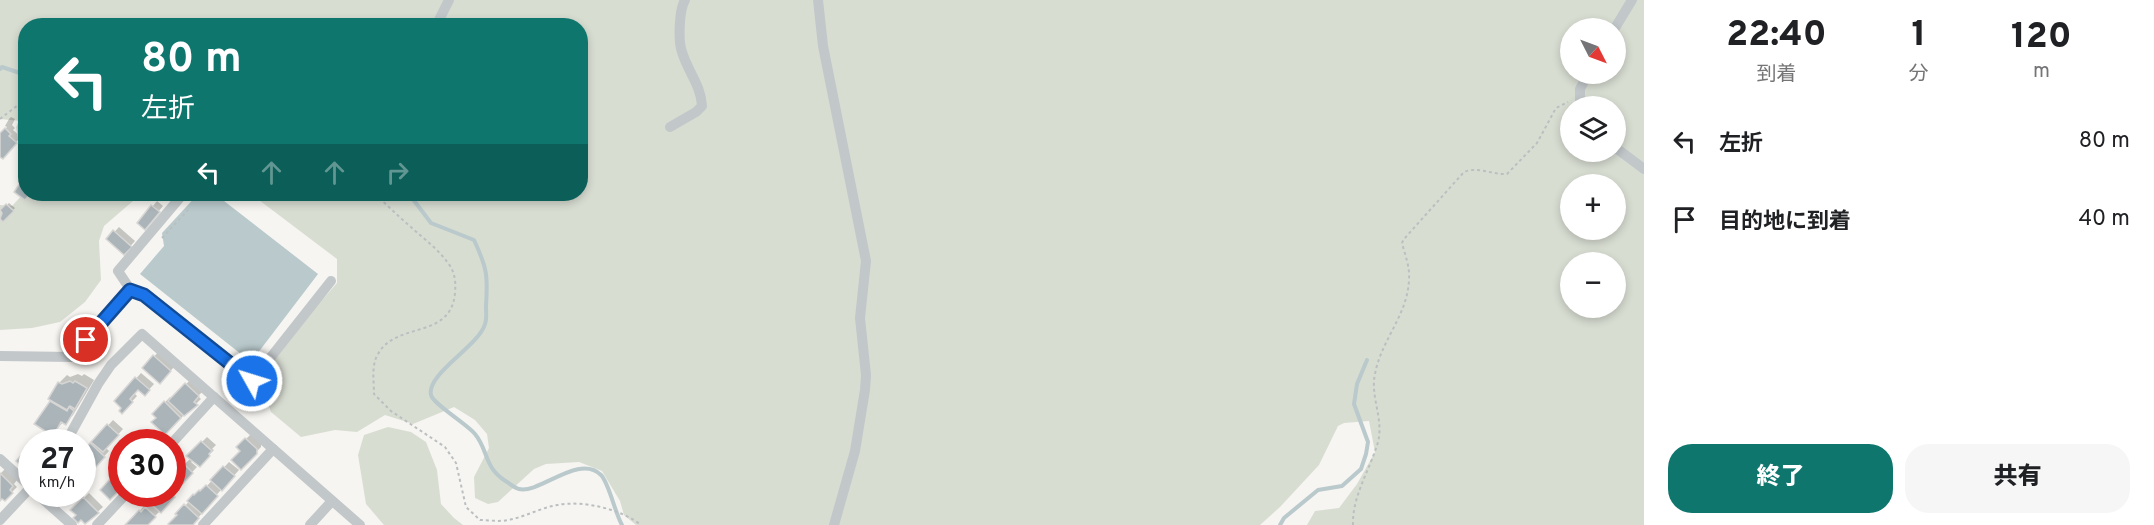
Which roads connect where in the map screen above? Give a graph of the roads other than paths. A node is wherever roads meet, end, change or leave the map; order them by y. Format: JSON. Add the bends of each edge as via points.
{"nodes":[{"id":1,"x":448,"y":0,"type":"edge"},
{"id":2,"x":685,"y":0,"type":"edge"},
{"id":3,"x":818,"y":0,"type":"edge"},
{"id":4,"x":1632,"y":0,"type":"edge"},
{"id":5,"x":440,"y":18,"type":"edge"},
{"id":6,"x":1621,"y":18,"type":"edge"},
{"id":7,"x":670,"y":127,"type":"dead end"},
{"id":8,"x":1626,"y":156,"type":"edge"},
{"id":9,"x":1644,"y":170,"type":"edge"},
{"id":10,"x":177,"y":201,"type":"edge"},
{"id":11,"x":331,"y":281,"type":"dead end"},
{"id":12,"x":130,"y":290,"type":"junction"},
{"id":13,"x":0,"y":356,"type":"edge"},
{"id":14,"x":214,"y":397,"type":"junction"},
{"id":15,"x":73,"y":429,"type":"edge"},
{"id":16,"x":185,"y":429,"type":"edge"},
{"id":17,"x":273,"y":449,"type":"junction"},
{"id":18,"x":0,"y":459,"type":"edge"},
{"id":19,"x":18,"y":475,"type":"edge"},
{"id":20,"x":332,"y":501,"type":"junction"},
{"id":21,"x":18,"y":503,"type":"edge"},
{"id":22,"x":52,"y":507,"type":"edge"},
{"id":23,"x":114,"y":507,"type":"edge"},
{"id":24,"x":0,"y":520,"type":"edge"},
{"id":25,"x":72,"y":525,"type":"edge"},
{"id":26,"x":97,"y":525,"type":"edge"},
{"id":27,"x":203,"y":525,"type":"edge"},
{"id":28,"x":310,"y":525,"type":"edge"},
{"id":29,"x":360,"y":525,"type":"edge"},
{"id":30,"x":834,"y":525,"type":"edge"}],
"edges":[{"from":1,"to":5,"type":"street"},
{"from":2,"to":7,"type":"street","via":[[680,16],[681,51],[701,94],[702,106]]},
{"from":3,"to":30,"type":"street","via":[[823,46],[866,261],[860,318],[866,390],[855,451]]},
{"from":4,"to":6,"type":"street"},
{"from":8,"to":9,"type":"street"},
{"from":10,"to":12,"type":"street","via":[[118,271]]},
{"from":11,"to":12,"type":"street","via":[[252,381],[144,295]]},
{"from":12,"to":13,"type":"street","via":[[72,357]]},
{"from":14,"to":15,"type":"street","via":[[142,334],[111,365]]},
{"from":14,"to":16,"type":"street"},
{"from":14,"to":17,"type":"street"},
{"from":17,"to":20,"type":"street"},
{"from":17,"to":27,"type":"street"},
{"from":18,"to":19,"type":"street"},
{"from":20,"to":28,"type":"street"},
{"from":20,"to":29,"type":"street"},
{"from":21,"to":24,"type":"street"},
{"from":22,"to":25,"type":"street"},
{"from":23,"to":26,"type":"street"}]}
